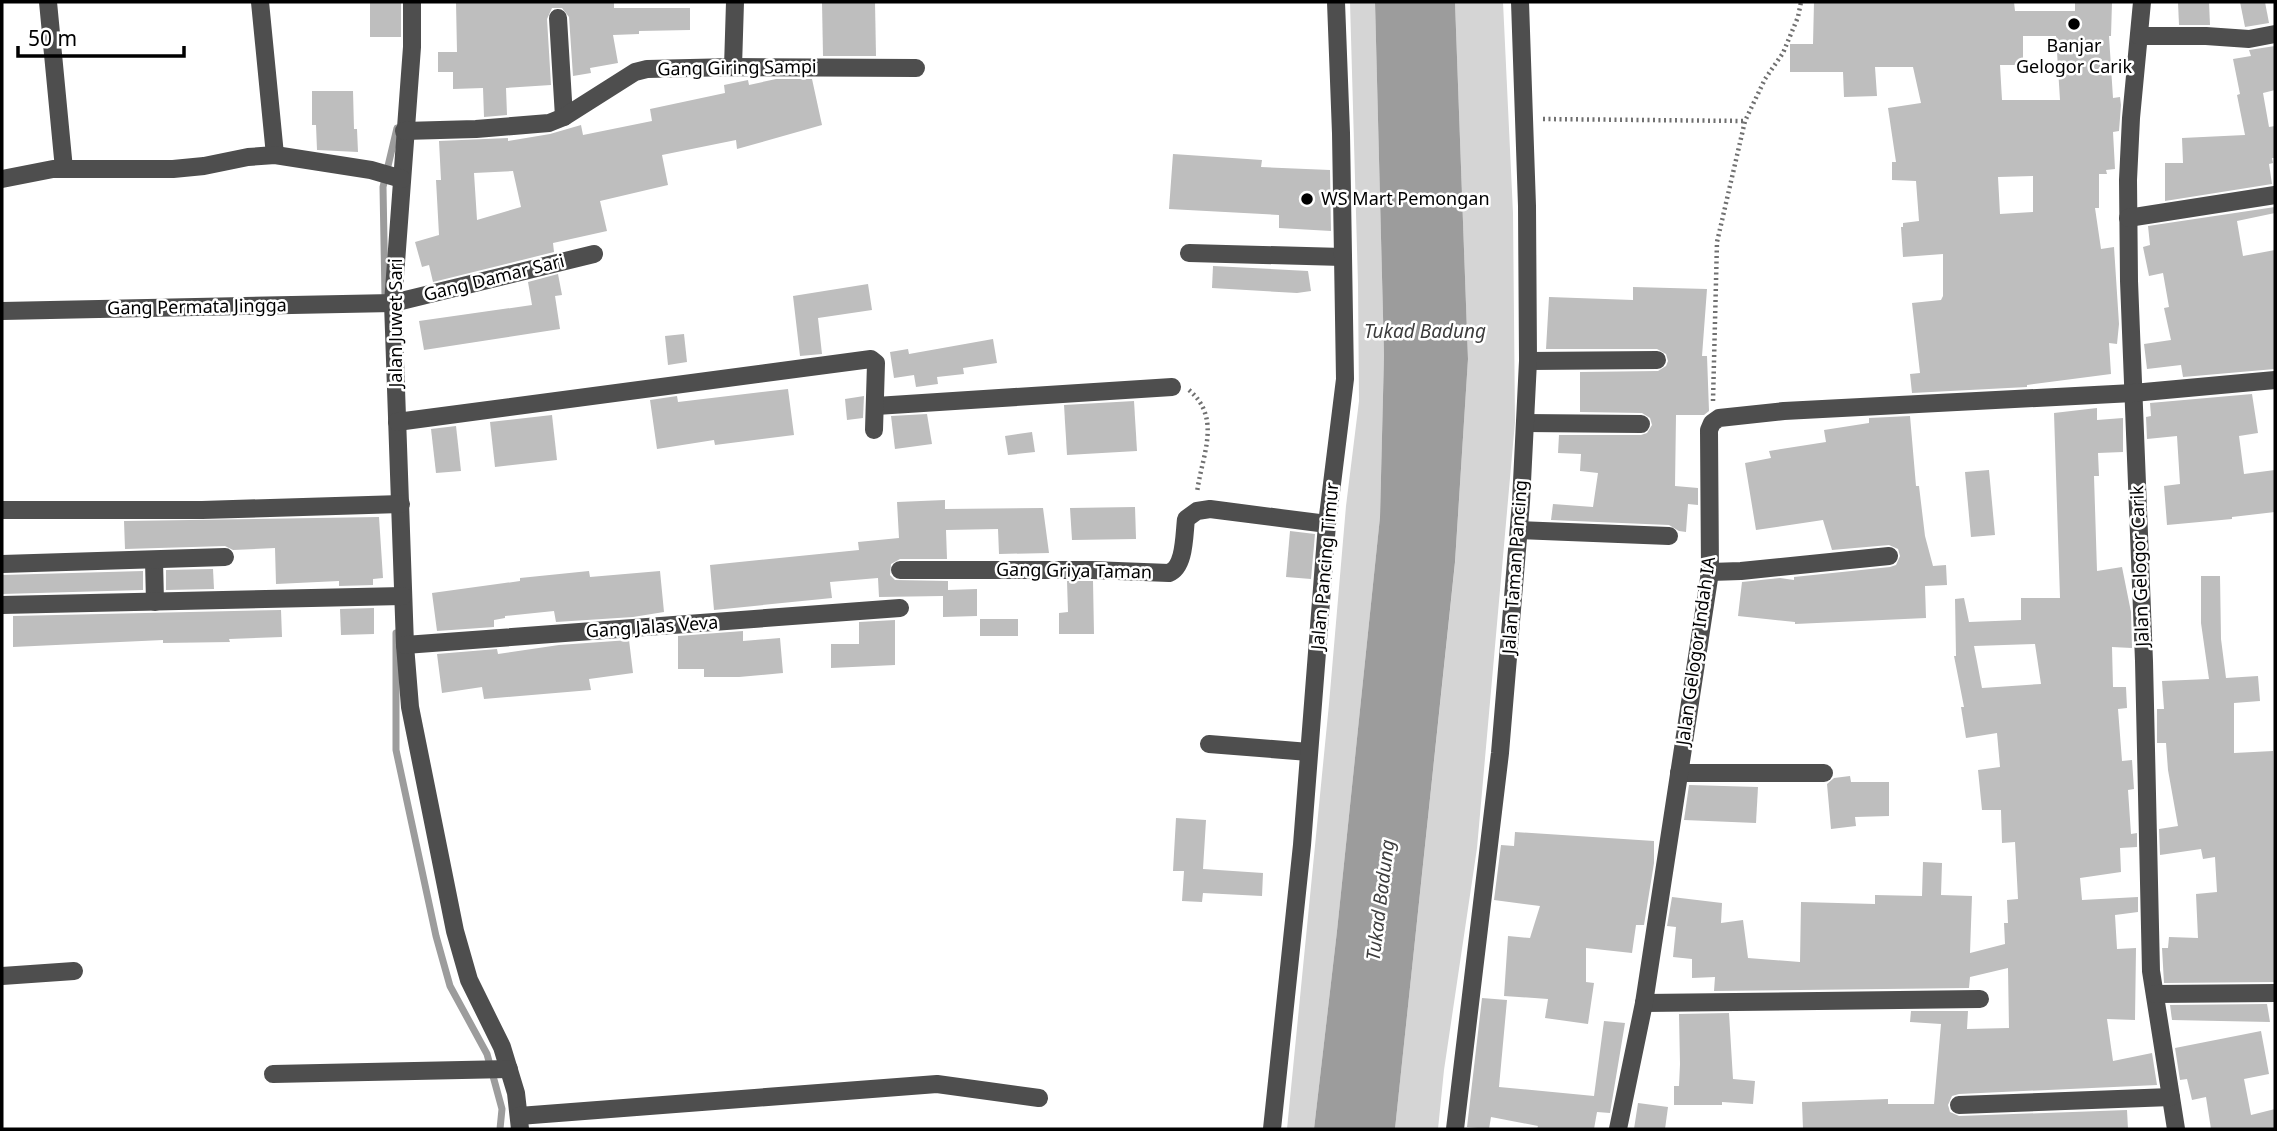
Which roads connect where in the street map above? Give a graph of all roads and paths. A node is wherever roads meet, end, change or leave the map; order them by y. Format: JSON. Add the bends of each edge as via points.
{"nodes":[{"id":1,"x":48,"y":2,"type":"edge"},
{"id":2,"x":260,"y":2,"type":"edge"},
{"id":3,"x":412,"y":2,"type":"edge"},
{"id":4,"x":735,"y":2,"type":"edge"},
{"id":5,"x":1336,"y":2,"type":"edge"},
{"id":6,"x":1520,"y":2,"type":"edge"},
{"id":7,"x":1801,"y":2,"type":"edge"},
{"id":8,"x":2142,"y":2,"type":"edge"},
{"id":9,"x":558,"y":18,"type":"dead end"},
{"id":10,"x":2275,"y":34,"type":"edge"},
{"id":11,"x":2139,"y":36,"type":"junction"},
{"id":12,"x":733,"y":67,"type":"junction"},
{"id":13,"x":916,"y":68,"type":"dead end"},
{"id":14,"x":564,"y":117,"type":"junction"},
{"id":15,"x":1526,"y":120,"type":"junction"},
{"id":16,"x":1745,"y":121,"type":"junction"},
{"id":17,"x":404,"y":131,"type":"junction"},
{"id":18,"x":275,"y":155,"type":"junction"},
{"id":19,"x":64,"y":169,"type":"junction"},
{"id":20,"x":396,"y":178,"type":"junction"},
{"id":21,"x":2,"y":179,"type":"edge"},
{"id":22,"x":2275,"y":195,"type":"edge"},
{"id":23,"x":2128,"y":218,"type":"junction"},
{"id":24,"x":1189,"y":253,"type":"dead end"},
{"id":25,"x":594,"y":254,"type":"dead end"},
{"id":26,"x":1343,"y":257,"type":"junction"},
{"id":27,"x":386,"y":303,"type":"junction"},
{"id":28,"x":2,"y":311,"type":"edge"},
{"id":29,"x":1657,"y":360,"type":"dead end"},
{"id":30,"x":1528,"y":361,"type":"junction"},
{"id":31,"x":2275,"y":380,"type":"edge"},
{"id":32,"x":1172,"y":387,"type":"joint"},
{"id":33,"x":2133,"y":393,"type":"junction"},
{"id":34,"x":876,"y":406,"type":"junction"},
{"id":35,"x":397,"y":422,"type":"junction"},
{"id":36,"x":1525,"y":423,"type":"junction"},
{"id":37,"x":1712,"y":423,"type":"junction"},
{"id":38,"x":1641,"y":424,"type":"dead end"},
{"id":39,"x":874,"y":430,"type":"dead end"},
{"id":40,"x":396,"y":504,"type":"junction"},
{"id":41,"x":2,"y":510,"type":"edge"},
{"id":42,"x":1197,"y":511,"type":"junction"},
{"id":43,"x":1327,"y":524,"type":"junction"},
{"id":44,"x":1519,"y":530,"type":"junction"},
{"id":45,"x":1669,"y":536,"type":"dead end"},
{"id":46,"x":1889,"y":555,"type":"dead end"},
{"id":47,"x":225,"y":557,"type":"dead end"},
{"id":48,"x":155,"y":560,"type":"junction"},
{"id":49,"x":2,"y":564,"type":"edge"},
{"id":50,"x":900,"y":570,"type":"dead end"},
{"id":51,"x":1710,"y":572,"type":"junction"},
{"id":52,"x":397,"y":596,"type":"junction"},
{"id":53,"x":155,"y":602,"type":"junction"},
{"id":54,"x":2,"y":605,"type":"edge"},
{"id":55,"x":900,"y":608,"type":"dead end"},
{"id":56,"x":405,"y":645,"type":"junction"},
{"id":57,"x":1209,"y":744,"type":"dead end"},
{"id":58,"x":1310,"y":752,"type":"junction"},
{"id":59,"x":1679,"y":773,"type":"junction"},
{"id":60,"x":1824,"y":773,"type":"dead end"},
{"id":61,"x":74,"y":971,"type":"dead end"},
{"id":62,"x":2,"y":976,"type":"edge"},
{"id":63,"x":2275,"y":993,"type":"edge"},
{"id":64,"x":2154,"y":994,"type":"junction"},
{"id":65,"x":1980,"y":999,"type":"dead end"},
{"id":66,"x":1644,"y":1003,"type":"junction"},
{"id":67,"x":507,"y":1069,"type":"junction"},
{"id":68,"x":273,"y":1074,"type":"dead end"},
{"id":69,"x":2171,"y":1097,"type":"junction"},
{"id":70,"x":1039,"y":1098,"type":"dead end"},
{"id":71,"x":1959,"y":1105,"type":"dead end"},
{"id":72,"x":520,"y":1123,"type":"edge"},
{"id":73,"x":1272,"y":1129,"type":"edge"},
{"id":74,"x":1455,"y":1129,"type":"edge"},
{"id":75,"x":1618,"y":1129,"type":"edge"},
{"id":76,"x":2176,"y":1129,"type":"edge"}],
"edges":[{"from":1,"to":19,"type":"street"},
{"from":2,"to":18,"type":"street"},
{"from":3,"to":17,"type":"street","name":"Jalan Juwet Sari"},
{"from":4,"to":12,"type":"street"},
{"from":5,"to":26,"type":"street","name":"Jalan Pancing Timur"},
{"from":6,"to":15,"type":"street","name":"Jalan Taman Pancing"},
{"from":7,"to":16,"type":"path","via":[[1783,53]]},
{"from":8,"to":11,"type":"street","name":"Jalan Gelogor Carik"},
{"from":9,"to":14,"type":"street"},
{"from":10,"to":11,"type":"street","via":[[2249,39]]},
{"from":11,"to":23,"type":"street","name":"Jalan Gelogor Carik"},
{"from":12,"to":13,"type":"street","name":"Gang Giring Sampi"},
{"from":12,"to":14,"type":"street","name":"Gang Giring Sampi","via":[[635,72]]},
{"from":14,"to":17,"type":"street","name":"Gang Giring Sampi","via":[[549,123],[477,130]]},
{"from":15,"to":16,"type":"path"},
{"from":15,"to":30,"type":"street","name":"Jalan Taman Pancing"},
{"from":16,"to":37,"type":"path","via":[[1717,242]]},
{"from":17,"to":20,"type":"street","name":"Jalan Juwet Sari"},
{"from":18,"to":19,"type":"street","via":[[173,169]]},
{"from":18,"to":20,"type":"street"},
{"from":19,"to":21,"type":"street"},
{"from":20,"to":27,"type":"street","name":"Jalan Juwet Sari"},
{"from":22,"to":23,"type":"street"},
{"from":23,"to":33,"type":"street","name":"Jalan Gelogor Carik"},
{"from":24,"to":26,"type":"street"},
{"from":25,"to":27,"type":"street","name":"Gang Damar Sari"},
{"from":26,"to":43,"type":"street","name":"Jalan Pancing Timur","via":[[1345,379]]},
{"from":27,"to":28,"type":"street","name":"Gang Permata Jingga"},
{"from":27,"to":35,"type":"street","name":"Jalan Juwet Sari"},
{"from":29,"to":30,"type":"street"},
{"from":30,"to":36,"type":"street","name":"Jalan Taman Pancing"},
{"from":31,"to":33,"type":"street"},
{"from":32,"to":34,"type":"street"},
{"from":32,"to":42,"type":"path","via":[[1187,388],[1195,395],[1209,428]]},
{"from":33,"to":37,"type":"street","via":[[1784,411],[1719,418]]},
{"from":33,"to":64,"type":"street","name":"Jalan Gelogor Carik"},
{"from":34,"to":35,"type":"street","via":[[876,363],[871,359]]},
{"from":34,"to":39,"type":"street"},
{"from":35,"to":40,"type":"street","name":"Jalan Juwet Sari"},
{"from":36,"to":38,"type":"street"},
{"from":36,"to":44,"type":"street","name":"Jalan Taman Pancing"},
{"from":37,"to":51,"type":"street","name":"Jalan Gelogor Indah IA"},
{"from":40,"to":41,"type":"street"},
{"from":40,"to":52,"type":"street","name":"Jalan Juwet Sari"},
{"from":42,"to":43,"type":"street"},
{"from":42,"to":50,"type":"street","name":"Gang Griya Taman","via":[[1186,519],[1180,563],[1168,573]]},
{"from":43,"to":58,"type":"street","name":"Jalan Pancing Timur"},
{"from":44,"to":45,"type":"street"},
{"from":44,"to":74,"type":"street","name":"Jalan Taman Pancing","via":[[1500,753]]},
{"from":46,"to":51,"type":"street"},
{"from":47,"to":48,"type":"street"},
{"from":48,"to":49,"type":"street"},
{"from":48,"to":53,"type":"street"},
{"from":51,"to":59,"type":"street","name":"Jalan Gelogor Indah IA"},
{"from":52,"to":53,"type":"street"},
{"from":52,"to":56,"type":"street","name":"Jalan Juwet Sari"},
{"from":53,"to":54,"type":"street"},
{"from":55,"to":56,"type":"street","name":"Gang Jalas Veva"},
{"from":56,"to":67,"type":"street","name":"Jalan Juwet Sari","via":[[410,707],[455,931],[469,980],[491,1021]]},
{"from":57,"to":58,"type":"street"},
{"from":58,"to":73,"type":"street","name":"Jalan Pancing Timur"},
{"from":59,"to":60,"type":"street"},
{"from":59,"to":66,"type":"street","name":"Jalan Gelogor Indah IA"},
{"from":61,"to":62,"type":"street"},
{"from":63,"to":64,"type":"street"},
{"from":64,"to":69,"type":"street","name":"Jalan Gelogor Carik"},
{"from":65,"to":66,"type":"street"},
{"from":66,"to":75,"type":"street","name":"Jalan Gelogor Indah IA"},
{"from":67,"to":68,"type":"street"},
{"from":67,"to":72,"type":"street","name":"Jalan Juwet Sari"},
{"from":69,"to":71,"type":"street"},
{"from":69,"to":76,"type":"street","name":"Jalan Gelogor Carik"},
{"from":70,"to":72,"type":"street","via":[[937,1084]]}]}
